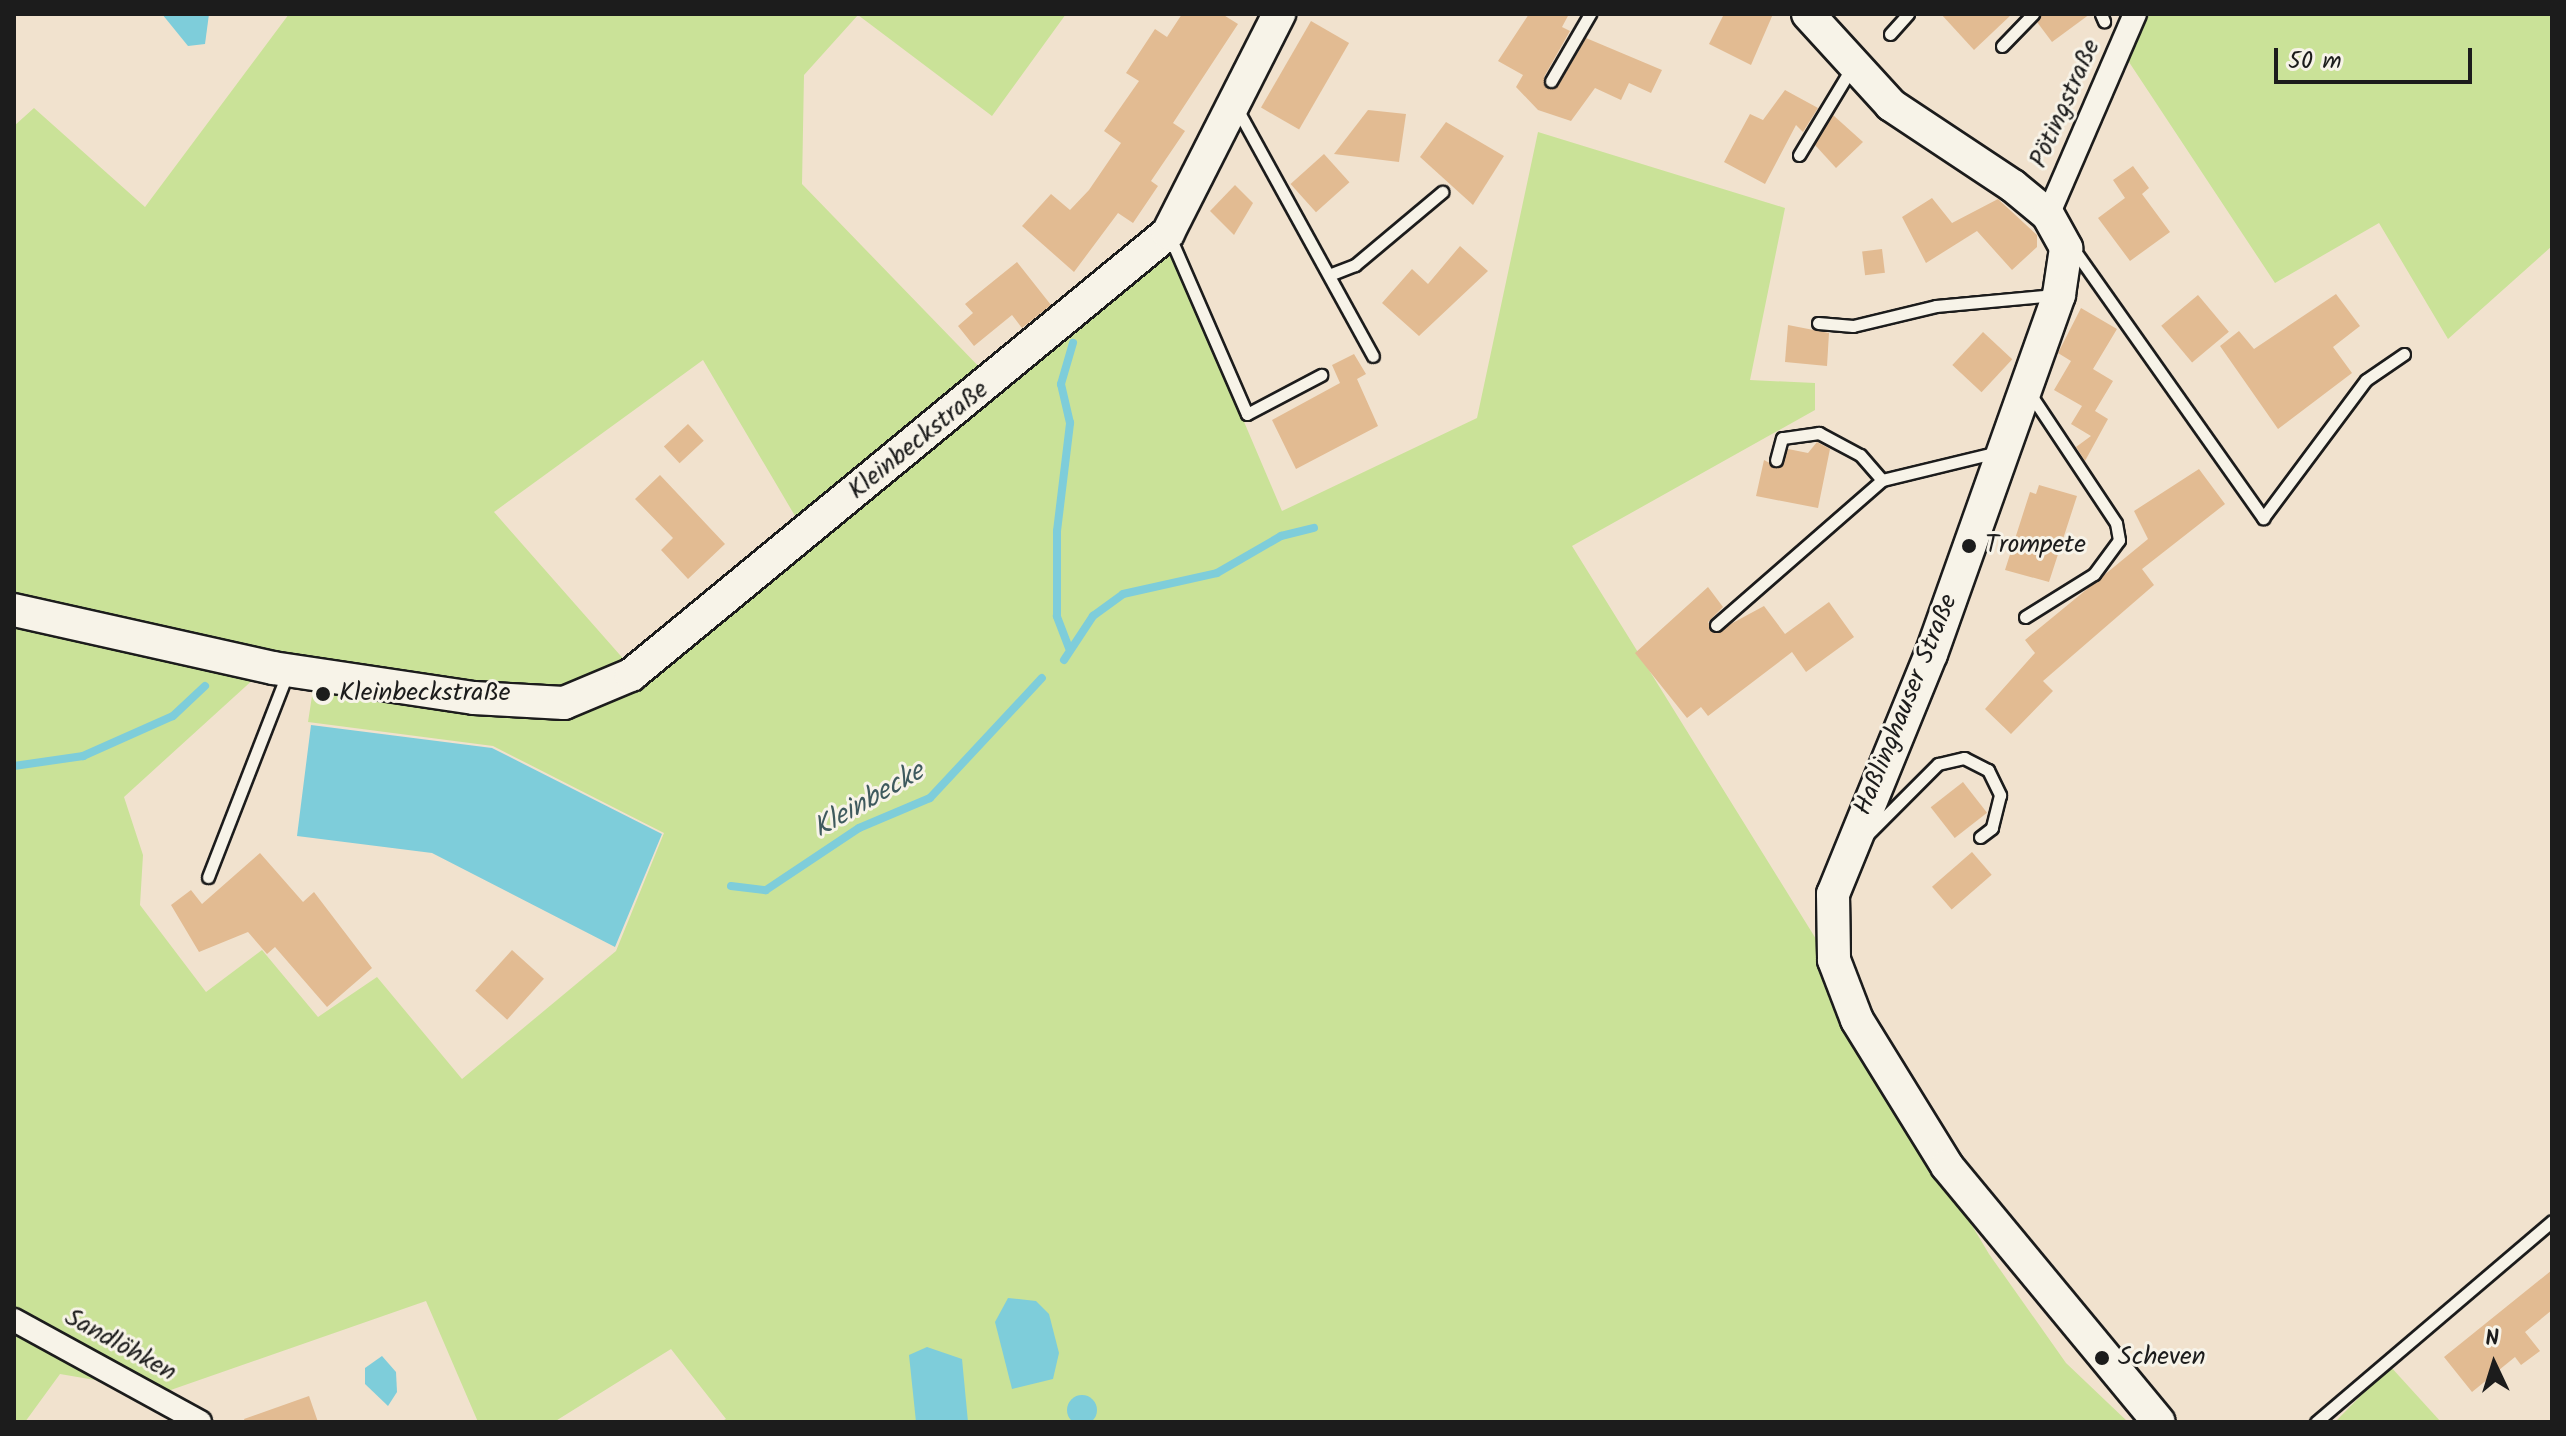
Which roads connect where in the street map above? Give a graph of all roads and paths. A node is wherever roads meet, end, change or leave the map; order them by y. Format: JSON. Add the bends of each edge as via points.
{"nodes":[{"id":1,"x":1279,"y":14,"type":"edge"},
{"id":2,"x":1590,"y":14,"type":"edge"},
{"id":3,"x":1808,"y":14,"type":"edge"},
{"id":4,"x":1908,"y":14,"type":"edge"},
{"id":5,"x":2033,"y":14,"type":"edge"},
{"id":6,"x":2135,"y":14,"type":"edge"},
{"id":7,"x":1890,"y":34,"type":"dead end"},
{"id":8,"x":2002,"y":46,"type":"dead end"},
{"id":9,"x":1852,"y":67,"type":"junction"},
{"id":10,"x":1551,"y":81,"type":"dead end"},
{"id":11,"x":1234,"y":103,"type":"junction"},
{"id":12,"x":1799,"y":155,"type":"dead end"},
{"id":13,"x":1442,"y":192,"type":"dead end"},
{"id":14,"x":2054,"y":223,"type":"junction"},
{"id":15,"x":1168,"y":233,"type":"junction"},
{"id":16,"x":1329,"y":275,"type":"junction"},
{"id":17,"x":2059,"y":295,"type":"junction"},
{"id":18,"x":1818,"y":323,"type":"dead end"},
{"id":19,"x":2404,"y":354,"type":"dead end"},
{"id":20,"x":1373,"y":356,"type":"dead end"},
{"id":21,"x":1321,"y":375,"type":"dead end"},
{"id":22,"x":2026,"y":388,"type":"junction"},
{"id":23,"x":2004,"y":451,"type":"junction"},
{"id":24,"x":1776,"y":460,"type":"dead end"},
{"id":25,"x":1882,"y":480,"type":"junction"},
{"id":26,"x":14,"y":610,"type":"edge"},
{"id":27,"x":2025,"y":617,"type":"dead end"},
{"id":28,"x":1716,"y":625,"type":"dead end"},
{"id":29,"x":289,"y":670,"type":"junction"},
{"id":30,"x":1980,"y":837,"type":"dead end"},
{"id":31,"x":1846,"y":855,"type":"junction"},
{"id":32,"x":208,"y":877,"type":"dead end"},
{"id":33,"x":2552,"y":1221,"type":"edge"},
{"id":34,"x":14,"y":1320,"type":"edge"},
{"id":35,"x":200,"y":1422,"type":"edge"},
{"id":36,"x":2159,"y":1422,"type":"edge"},
{"id":37,"x":2316,"y":1422,"type":"edge"}],
"edges":[{"from":1,"to":11,"type":"main road","name":"Kleinbeckstraße"},
{"from":2,"to":10,"type":"lane"},
{"from":3,"to":9,"type":"main road"},
{"from":4,"to":7,"type":"lane"},
{"from":5,"to":8,"type":"lane"},
{"from":6,"to":14,"type":"street","name":"Pötingstraße"},
{"from":9,"to":12,"type":"lane"},
{"from":9,"to":14,"type":"main road","via":[[1891,105]]},
{"from":11,"to":15,"type":"main road","name":"Kleinbeckstraße"},
{"from":11,"to":16,"type":"lane"},
{"from":13,"to":16,"type":"lane","via":[[1355,265]]},
{"from":14,"to":17,"type":"main road","name":"Haßlinghauser Straße","via":[[2066,248]]},
{"from":14,"to":19,"type":"lane","via":[[2263,518],[2366,380]]},
{"from":15,"to":21,"type":"lane","via":[[1247,414]]},
{"from":15,"to":29,"type":"main road","name":"Kleinbeckstraße","via":[[631,675],[564,703],[474,698]]},
{"from":16,"to":20,"type":"lane"},
{"from":17,"to":18,"type":"lane","via":[[1936,306],[1853,326]]},
{"from":17,"to":22,"type":"main road","name":"Haßlinghauser Straße"},
{"from":22,"to":23,"type":"main road","name":"Haßlinghauser Straße"},
{"from":22,"to":27,"type":"lane","via":[[2116,523],[2119,540],[2094,574]]},
{"from":23,"to":25,"type":"lane"},
{"from":23,"to":31,"type":"main road","name":"Haßlinghauser Straße","via":[[1931,654]]},
{"from":24,"to":25,"type":"lane","via":[[1782,438],[1819,433],[1860,455]]},
{"from":25,"to":28,"type":"lane"},
{"from":26,"to":29,"type":"main road","name":"Kleinbeckstraße"},
{"from":29,"to":32,"type":"lane"},
{"from":30,"to":31,"type":"lane","via":[[1992,828],[2000,795],[1988,770],[1964,758],[1938,764]]},
{"from":31,"to":36,"type":"main road","name":"Haßlinghauser Straße","via":[[1829,928],[1841,988],[1857,1020],[1985,1220]]},
{"from":33,"to":37,"type":"lane"},
{"from":34,"to":35,"type":"street","name":"Sandlöhken"}]}
